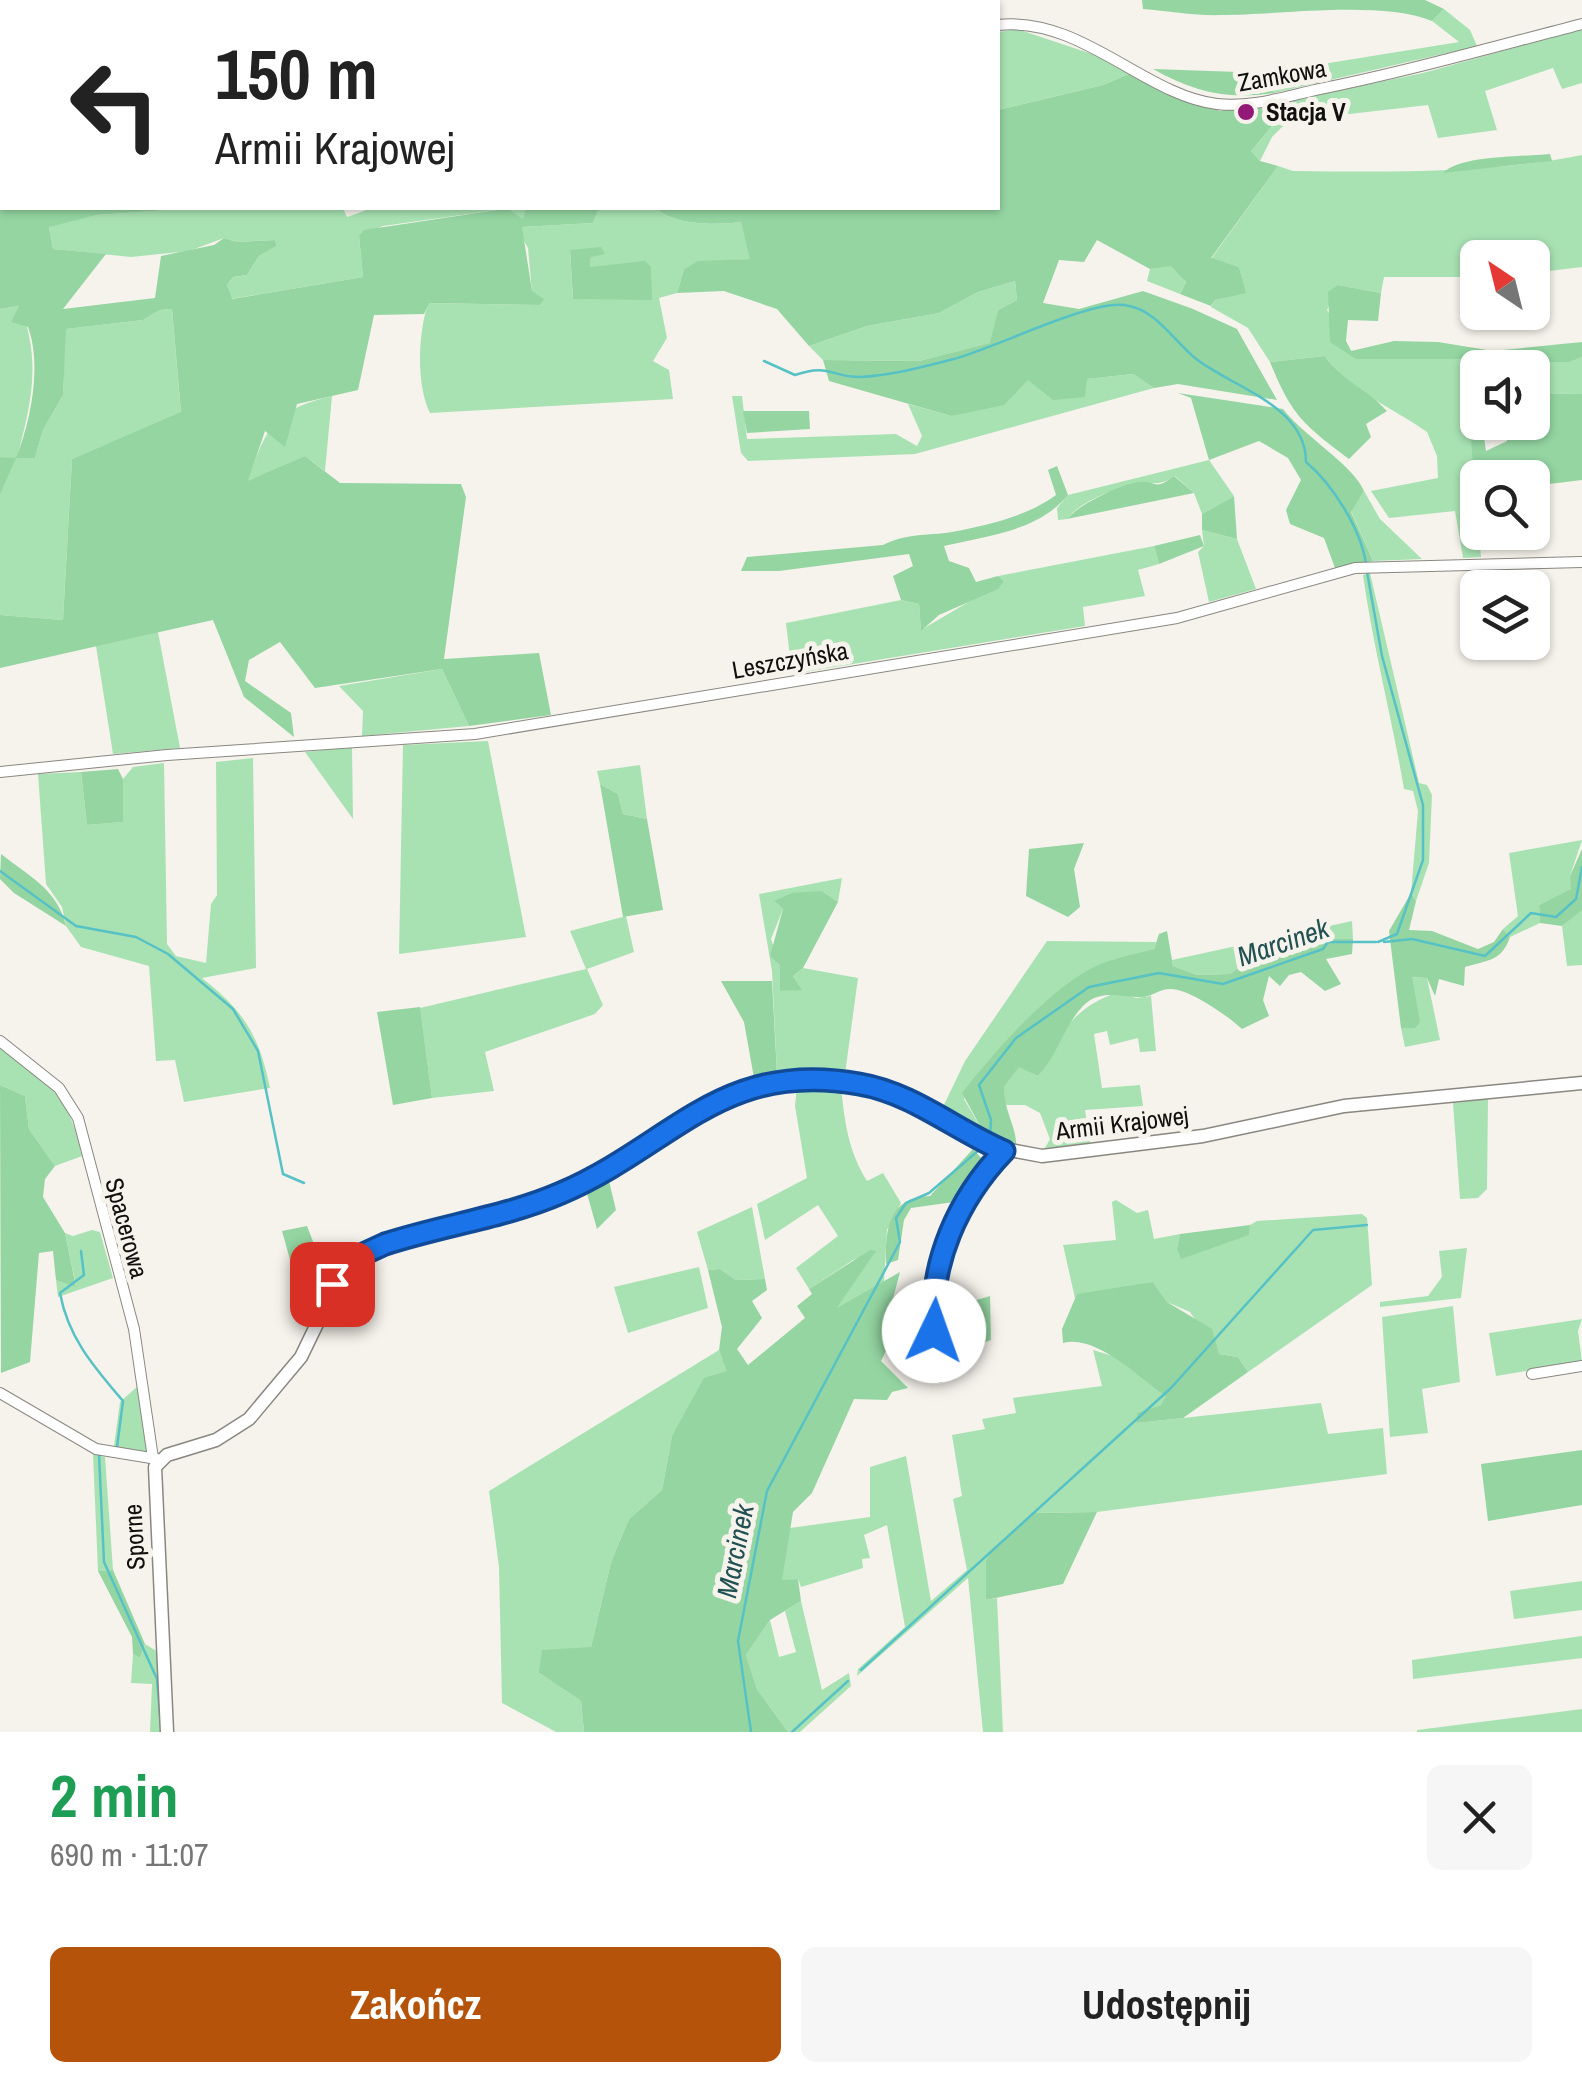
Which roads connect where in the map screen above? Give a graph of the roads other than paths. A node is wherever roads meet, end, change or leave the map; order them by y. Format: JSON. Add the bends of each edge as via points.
{"nodes":[{"id":1,"x":1582,"y":24,"type":"edge"},
{"id":2,"x":1000,"y":25,"type":"edge"},
{"id":3,"x":1582,"y":562,"type":"edge"},
{"id":4,"x":0,"y":772,"type":"edge"},
{"id":5,"x":0,"y":1042,"type":"edge"},
{"id":6,"x":1582,"y":1083,"type":"edge"},
{"id":7,"x":1004,"y":1151,"type":"junction"},
{"id":8,"x":1582,"y":1366,"type":"edge"},
{"id":9,"x":1532,"y":1374,"type":"dead end"},
{"id":10,"x":940,"y":1377,"type":"dead end"},
{"id":11,"x":0,"y":1393,"type":"edge"},
{"id":12,"x":156,"y":1459,"type":"junction"},
{"id":13,"x":168,"y":1732,"type":"edge"}],
"edges":[{"from":1,"to":2,"type":"street","name":"Zamkowa","via":[[1387,76],[1234,104],[1193,97],[1063,35]]},
{"from":3,"to":4,"type":"street","name":"Leszczyńska","via":[[1366,568],[1176,618],[475,734]]},
{"from":5,"to":12,"type":"street","name":"Spacerowa","via":[[59,1088],[78,1118],[134,1328]]},
{"from":6,"to":7,"type":"street","name":"Armii Krajowej","via":[[1344,1106],[1204,1136],[1065,1154]]},
{"from":7,"to":10,"type":"street","via":[[975,1183],[945,1247],[933,1310]]},
{"from":7,"to":12,"type":"street","name":"Armii Krajowej","via":[[901,1096],[856,1083],[782,1081],[737,1090],[562,1193],[359,1256],[332,1284],[301,1358],[262,1405],[235,1430]]},
{"from":8,"to":9,"type":"street"},
{"from":11,"to":12,"type":"street","via":[[96,1449]]},
{"from":12,"to":13,"type":"street","name":"Sporne"}]}
